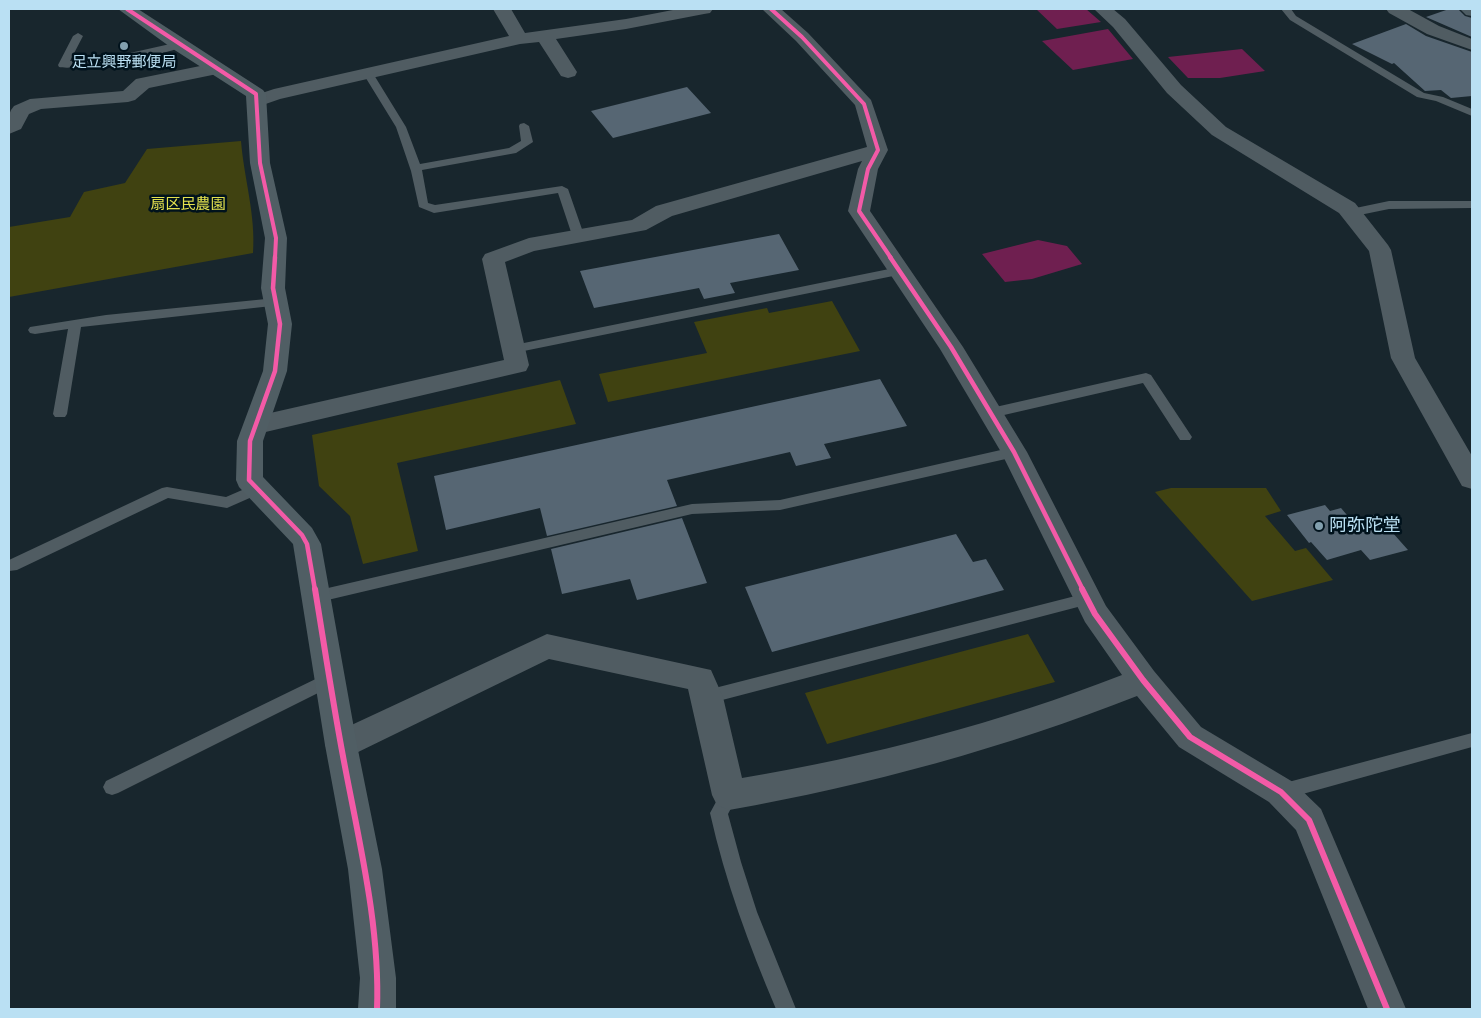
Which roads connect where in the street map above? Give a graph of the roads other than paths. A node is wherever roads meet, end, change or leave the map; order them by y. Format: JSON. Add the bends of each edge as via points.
{"nodes":[{"id":1,"x":128,"y":9,"type":"edge"},
{"id":2,"x":502,"y":9,"type":"edge"},
{"id":3,"x":704,"y":9,"type":"edge"},
{"id":4,"x":771,"y":9,"type":"edge"},
{"id":5,"x":1103,"y":9,"type":"edge"},
{"id":6,"x":1286,"y":9,"type":"edge"},
{"id":7,"x":1394,"y":9,"type":"edge"},
{"id":8,"x":1469,"y":9,"type":"edge"},
{"id":9,"x":681,"y":11,"type":"edge"},
{"id":10,"x":1472,"y":11,"type":"edge"},
{"id":11,"x":544,"y":35,"type":"junction"},
{"id":12,"x":78,"y":36,"type":"dead end"},
{"id":13,"x":520,"y":39,"type":"junction"},
{"id":14,"x":179,"y":45,"type":"junction"},
{"id":15,"x":1472,"y":45,"type":"edge"},
{"id":16,"x":215,"y":69,"type":"junction"},
{"id":17,"x":568,"y":72,"type":"dead end"},
{"id":18,"x":369,"y":75,"type":"junction"},
{"id":19,"x":258,"y":101,"type":"junction"},
{"id":20,"x":1472,"y":112,"type":"edge"},
{"id":21,"x":524,"y":126,"type":"dead end"},
{"id":22,"x":9,"y":128,"type":"edge"},
{"id":23,"x":878,"y":150,"type":"junction"},
{"id":24,"x":416,"y":168,"type":"junction"},
{"id":25,"x":1472,"y":206,"type":"edge"},
{"id":26,"x":1350,"y":213,"type":"junction"},
{"id":27,"x":578,"y":235,"type":"junction"},
{"id":28,"x":900,"y":271,"type":"junction"},
{"id":29,"x":276,"y":302,"type":"junction"},
{"id":30,"x":75,"y":324,"type":"junction"},
{"id":31,"x":35,"y":330,"type":"dead end"},
{"id":32,"x":514,"y":348,"type":"junction"},
{"id":33,"x":991,"y":413,"type":"junction"},
{"id":34,"x":60,"y":414,"type":"dead end"},
{"id":35,"x":256,"y":425,"type":"junction"},
{"id":36,"x":1185,"y":437,"type":"dead end"},
{"id":37,"x":1014,"y":452,"type":"junction"},
{"id":38,"x":1472,"y":479,"type":"edge"},
{"id":39,"x":256,"y":489,"type":"junction"},
{"id":40,"x":11,"y":566,"type":"dead end"},
{"id":41,"x":315,"y":597,"type":"junction"},
{"id":42,"x":1087,"y":599,"type":"junction"},
{"id":43,"x":330,"y":679,"type":"junction"},
{"id":44,"x":1143,"y":680,"type":"junction"},
{"id":45,"x":707,"y":696,"type":"junction"},
{"id":46,"x":1472,"y":740,"type":"edge"},
{"id":47,"x":340,"y":745,"type":"junction"},
{"id":48,"x":112,"y":787,"type":"dead end"},
{"id":49,"x":1281,"y":792,"type":"junction"},
{"id":50,"x":729,"y":795,"type":"junction"},
{"id":51,"x":377,"y":1009,"type":"edge"},
{"id":52,"x":786,"y":1009,"type":"edge"},
{"id":53,"x":1387,"y":1009,"type":"edge"}],
"edges":[{"from":1,"to":14,"type":"street"},
{"from":2,"to":13,"type":"street"},
{"from":3,"to":9,"type":"street"},
{"from":4,"to":23,"type":"street","via":[[802,37],[864,104]]},
{"from":5,"to":26,"type":"street","via":[[1174,89],[1219,131],[1347,208]]},
{"from":6,"to":20,"type":"lane","via":[[1294,18],[1421,96],[1439,99]]},
{"from":7,"to":15,"type":"street","via":[[1433,30]]},
{"from":8,"to":10,"type":"main road"},
{"from":9,"to":11,"type":"street","via":[[626,24]]},
{"from":11,"to":13,"type":"street"},
{"from":11,"to":17,"type":"street"},
{"from":12,"to":14,"type":"lane","via":[[63,65],[150,54]]},
{"from":13,"to":18,"type":"street"},
{"from":14,"to":16,"type":"street"},
{"from":16,"to":19,"type":"street","via":[[253,91]]},
{"from":16,"to":22,"type":"street","via":[[143,83],[128,96],[37,103],[21,110]]},
{"from":18,"to":19,"type":"street"},
{"from":18,"to":24,"type":"lane","via":[[400,128]]},
{"from":19,"to":29,"type":"street","via":[[260,163],[276,238],[273,288]]},
{"from":21,"to":24,"type":"lane","via":[[527,142],[512,151]]},
{"from":23,"to":27,"type":"street","via":[[664,211],[638,225]]},
{"from":23,"to":28,"type":"street","via":[[868,169],[860,211]]},
{"from":24,"to":27,"type":"lane","via":[[423,205],[434,209],[562,189]]},
{"from":25,"to":26,"type":"lane","via":[[1389,205]]},
{"from":26,"to":38,"type":"street","via":[[1380,250],[1403,358]]},
{"from":27,"to":32,"type":"street","via":[[529,244],[493,260]]},
{"from":28,"to":32,"type":"lane"},
{"from":28,"to":33,"type":"street"},
{"from":29,"to":30,"type":"lane"},
{"from":29,"to":35,"type":"street","via":[[280,324],[276,371]]},
{"from":30,"to":31,"type":"lane"},
{"from":30,"to":34,"type":"lane"},
{"from":32,"to":35,"type":"street","via":[[518,365]]},
{"from":33,"to":36,"type":"lane","via":[[1146,378]]},
{"from":33,"to":37,"type":"street"},
{"from":35,"to":39,"type":"street","via":[[250,442],[249,480]]},
{"from":37,"to":41,"type":"lane","via":[[780,505],[692,509]]},
{"from":37,"to":42,"type":"street"},
{"from":39,"to":40,"type":"lane","via":[[227,503],[167,492]]},
{"from":39,"to":41,"type":"street","via":[[307,544]]},
{"from":41,"to":43,"type":"street"},
{"from":42,"to":44,"type":"street"},
{"from":42,"to":45,"type":"lane"},
{"from":43,"to":47,"type":"street"},
{"from":43,"to":48,"type":"lane"},
{"from":44,"to":49,"type":"street","via":[[1190,737]]},
{"from":44,"to":50,"type":"street","via":[[968,741],[800,784]]},
{"from":45,"to":47,"type":"street","via":[[700,679],[547,646]]},
{"from":45,"to":50,"type":"street"},
{"from":46,"to":49,"type":"lane"},
{"from":47,"to":51,"type":"street","via":[[365,869],[378,978]]},
{"from":49,"to":53,"type":"street","via":[[1309,820]]},
{"from":50,"to":52,"type":"lane","via":[[719,813],[727,851]]}]}
